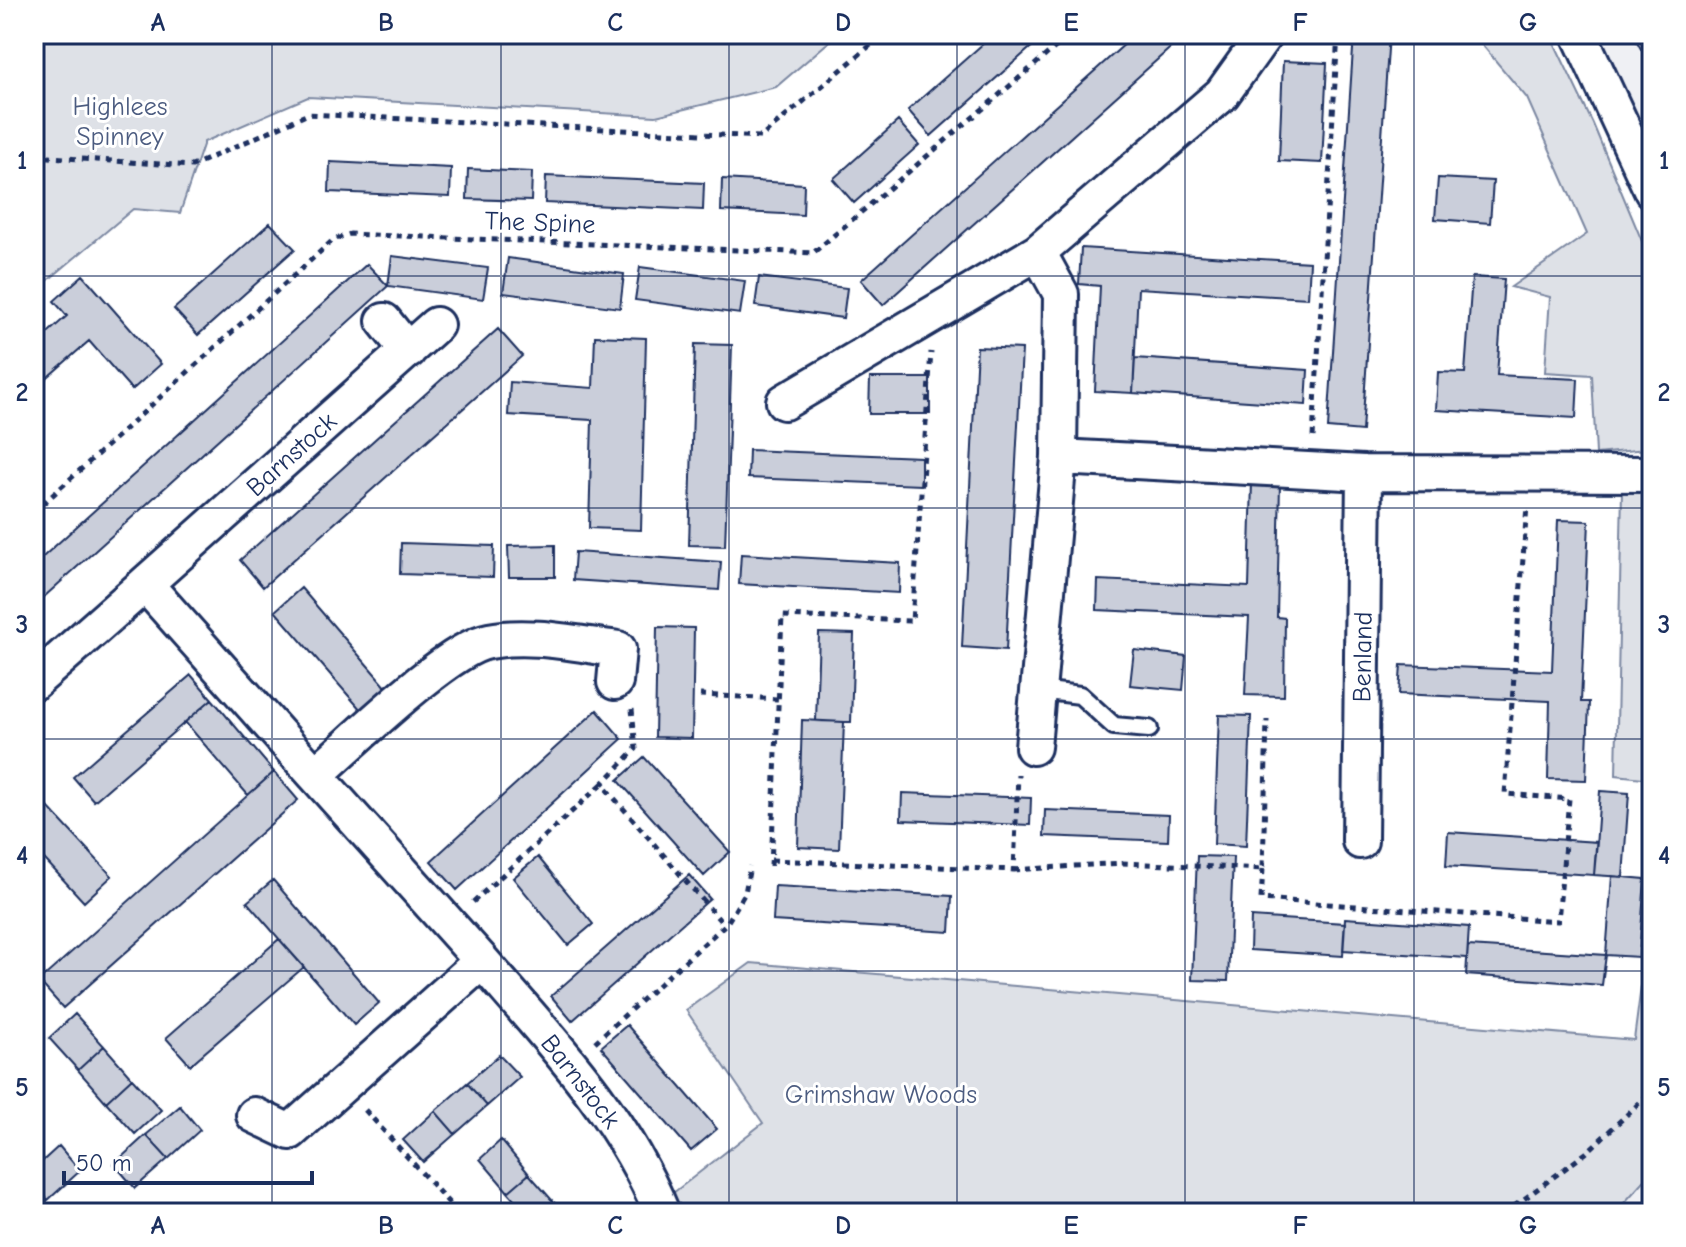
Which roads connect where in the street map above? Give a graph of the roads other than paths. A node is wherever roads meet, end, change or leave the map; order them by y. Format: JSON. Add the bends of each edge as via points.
{"nodes":[{"id":1,"x":1265,"y":34,"type":"edge"},
{"id":2,"x":1579,"y":34,"type":"edge"},
{"id":3,"x":1652,"y":191,"type":"edge"},
{"id":4,"x":1038,"y":252,"type":"junction"},
{"id":5,"x":384,"y":321,"type":"dead end"},
{"id":6,"x":436,"y":325,"type":"dead end"},
{"id":7,"x":408,"y":351,"type":"junction"},
{"id":8,"x":784,"y":402,"type":"dead end"},
{"id":9,"x":1059,"y":457,"type":"junction"},
{"id":10,"x":1364,"y":473,"type":"junction"},
{"id":11,"x":1652,"y":474,"type":"edge"},
{"id":12,"x":145,"y":584,"type":"junction"},
{"id":13,"x":34,"y":682,"type":"edge"},
{"id":14,"x":615,"y":682,"type":"road end"},
{"id":15,"x":1039,"y":690,"type":"junction"},
{"id":16,"x":1149,"y":729,"type":"dead end"},
{"id":17,"x":1033,"y":742,"type":"road end"},
{"id":18,"x":315,"y":775,"type":"junction"},
{"id":19,"x":1360,"y":841,"type":"dead end"},
{"id":20,"x":482,"y":961,"type":"junction"},
{"id":21,"x":254,"y":1115,"type":"dead end"},
{"id":22,"x":662,"y":1213,"type":"edge"}],
"edges":[{"from":1,"to":4,"type":"street","via":[[1222,94]]},
{"from":2,"to":3,"type":"street"},
{"from":4,"to":8,"type":"street"},
{"from":4,"to":9,"type":"street","via":[[1061,294]]},
{"from":5,"to":7,"type":"street"},
{"from":6,"to":7,"type":"street","name":"Barnstock"},
{"from":7,"to":12,"type":"street","name":"Barnstock"},
{"from":9,"to":10,"type":"street"},
{"from":9,"to":15,"type":"street"},
{"from":10,"to":11,"type":"street"},
{"from":10,"to":19,"type":"street","name":"Benland"},
{"from":12,"to":13,"type":"street","name":"Barnstock"},
{"from":12,"to":18,"type":"street","name":"Barnstock"},
{"from":14,"to":18,"type":"street","via":[[618,649],[540,639],[488,641],[457,654]]},
{"from":15,"to":16,"type":"lane","via":[[1080,695],[1114,726]]},
{"from":15,"to":17,"type":"street"},
{"from":18,"to":20,"type":"street","name":"Barnstock"},
{"from":20,"to":21,"type":"street","via":[[290,1132]]},
{"from":20,"to":22,"type":"street","name":"Barnstock","via":[[602,1101],[643,1167]]}]}
